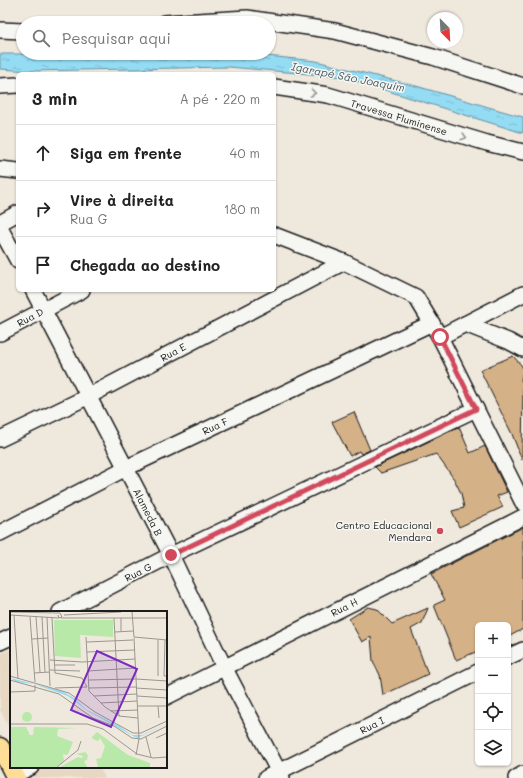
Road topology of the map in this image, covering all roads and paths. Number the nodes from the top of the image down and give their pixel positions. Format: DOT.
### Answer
graph roads {
  1 [pos="276,22"];
  2 [pos="0,30"];
  3 [pos="16,31"];
  4 [pos="16,85"];
  5 [pos="0,86"];
  6 [pos="523,86"];
  7 [pos="276,87"];
  8 [pos="523,152"];
  9 [pos="0,169"];
  10 [pos="16,171"];
  11 [pos="16,214"];
  12 [pos="0,223"];
  13 [pos="0,228"];
  14 [pos="276,236"];
  15 [pos="16,257"];
  16 [pos="344,262"];
  17 [pos="34,292"];
  18 [pos="78,292"];
  19 [pos="523,294"];
  20 [pos="492,299"];
  21 [pos="44,310"];
  22 [pos="432,323"];
  23 [pos="465,324"];
  24 [pos="0,333"];
  25 [pos="440,337"];
  26 [pos="523,349"];
  27 [pos="87,397"];
  28 [pos="476,409"];
  29 [pos="0,439"];
  30 [pos="126,468"];
  31 [pos="523,503"];
  32 [pos="523,517"];
  33 [pos="0,533"];
  34 [pos="171,555"];
  35 [pos="62,611"];
  36 [pos="10,637"];
  37 [pos="0,642"];
  38 [pos="523,650"];
  39 [pos="511,656"];
  40 [pos="224,667"];
  41 [pos="475,674"];
  42 [pos="167,696"];
  43 [pos="0,747"];
  44 [pos="10,767"];
  45 [pos="10,768"];
  46 [pos="29,768"];
  47 [pos="523,774"];
  48 [pos="275,776"];
  49 [pos="15,777"];
  50 [pos="516,778"];
  1 -- 6 [label="street"];
  2 -- 3 [label="street"];
  4 -- 5 [label="street"];
  7 -- 8 [label="street, Travessa Fluminense, one-way"];
  9 -- 10 [label="street"];
  11 -- 12 [label="street"];
  13 -- 15 [label="street"];
  14 -- 16 [label="street"];
  16 -- 22 [label="street"];
  16 -- 27 [label="street, Rua E"];
  17 -- 21 [label="street, Alameda B"];
  18 -- 21 [label="street, Rua D"];
  19 -- 23 [label="street"];
  20 -- 25 [label="street"];
  21 -- 24 [label="street, Rua D"];
  21 -- 27 [label="street, Alameda B"];
  22 -- 25 [label="street"];
  22 -- 30 [label="street, Rua F"];
  23 -- 25 [label="street"];
  23 -- 26 [label="street"];
  25 -- 28 [label="street"];
  27 -- 29 [label="street, Rua E"];
  27 -- 30 [label="street, Alameda B"];
  28 -- 31 [label="street"];
  28 -- 34 [label="street, Rua G"];
  30 -- 33 [label="street, Rua F"];
  30 -- 34 [label="street, Alameda B"];
  32 -- 40 [label="street, Rua H"];
  34 -- 35 [label="street, Rua G"];
  34 -- 40 [label="street, Alameda B"];
  36 -- 37 [label="street"];
  38 -- 39 [label="street"];
  40 -- 42 [label="street, Rua H"];
  40 -- 48 [label="street, Alameda B"];
  41 -- 48 [label="street, Rua I"];
  43 -- 44 [label="main road"];
  45 -- 49 [label="main road"];
  46 -- 49 [label="street"];
  47 -- 50 [label="street"];
}
